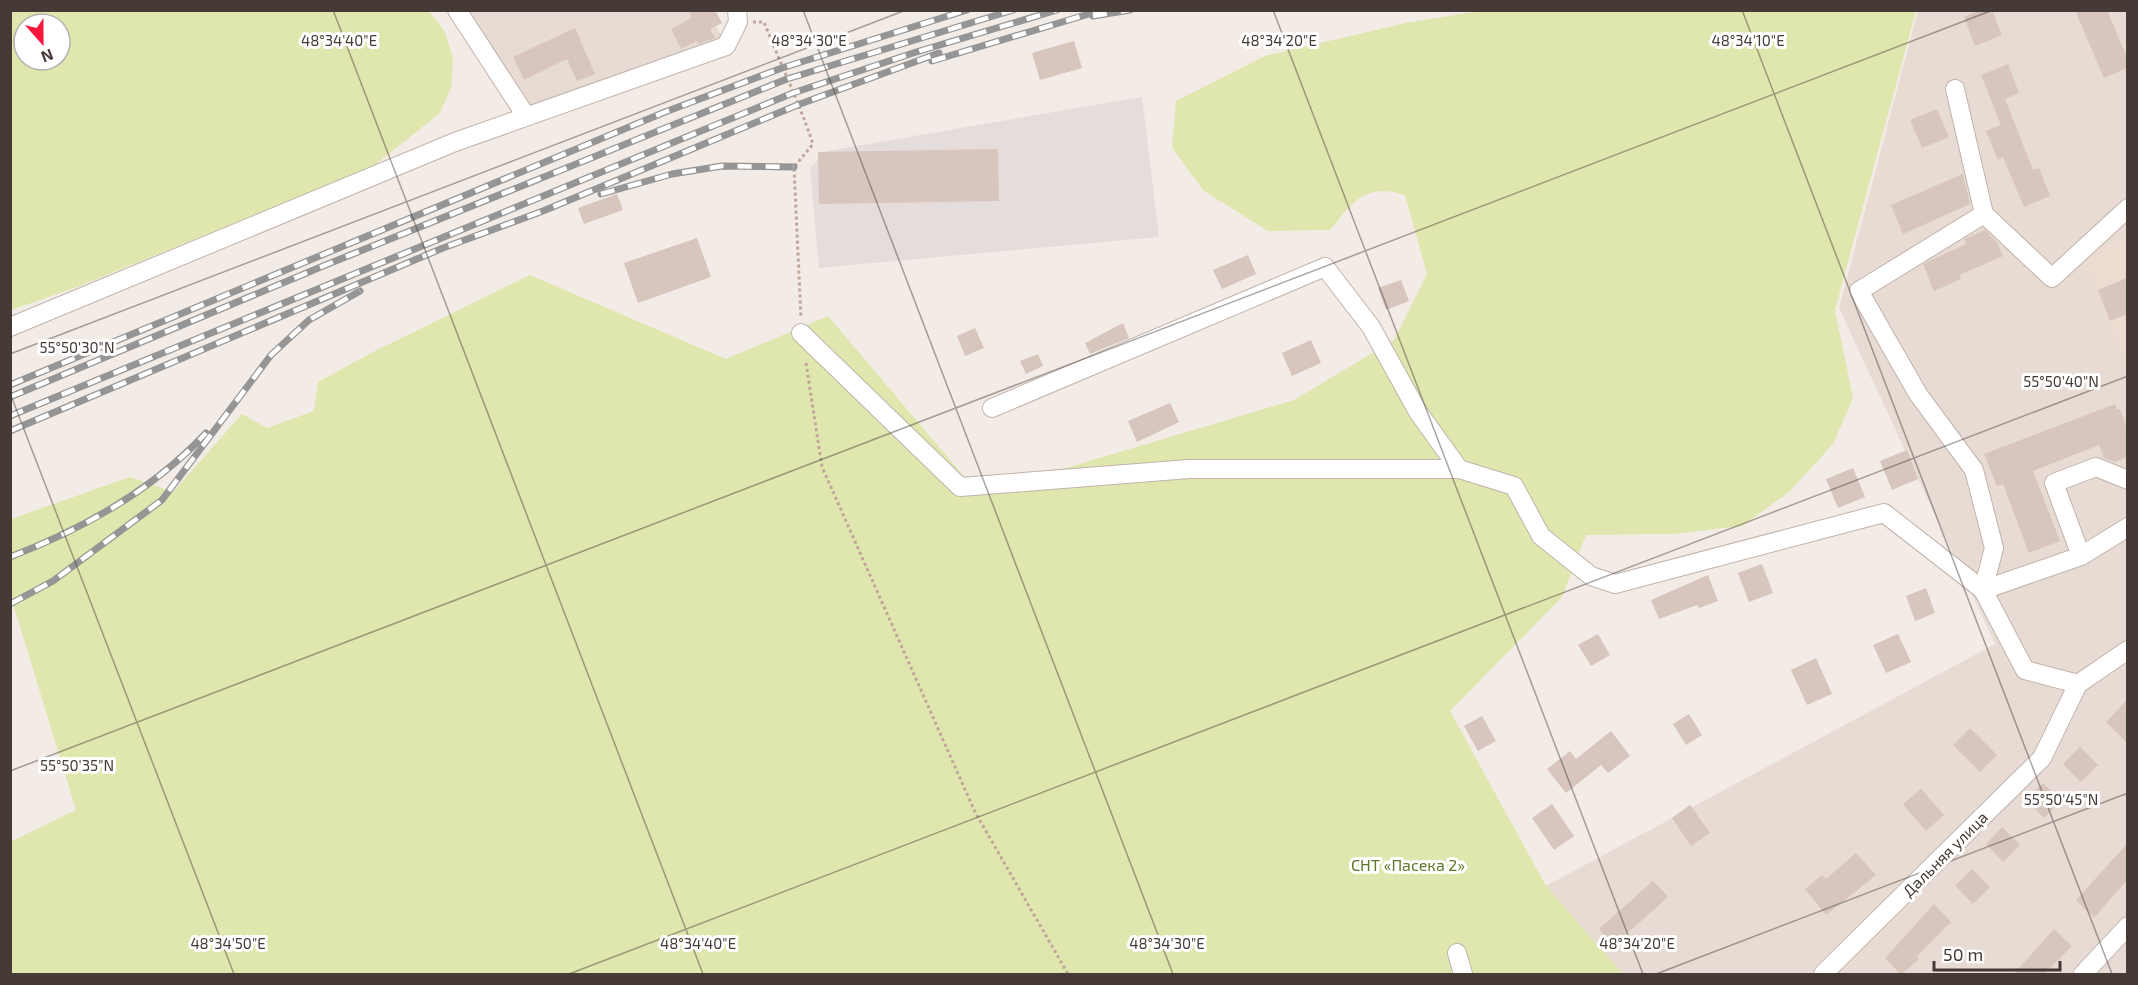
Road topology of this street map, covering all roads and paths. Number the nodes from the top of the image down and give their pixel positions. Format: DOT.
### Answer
graph roads {
  1 [pos="457,10"];
  2 [pos="737,16"];
  3 [pos="1955,89"];
  4 [pos="526,116"];
  5 [pos="2127,208"];
  6 [pos="1984,214"];
  7 [pos="10,327"];
  8 [pos="801,333"];
  9 [pos="992,408"];
  10 [pos="1459,469"];
  11 [pos="2127,480"];
  12 [pos="2127,527"];
  13 [pos="2080,556"];
  14 [pos="1983,590"];
  15 [pos="2127,650"];
  16 [pos="2078,684"];
  17 [pos="2127,926"];
  18 [pos="1457,952"];
  19 [pos="1068,975"];
  20 [pos="1463,975"];
  21 [pos="1823,975"];
  22 [pos="2083,975"];
  1 -- 4 [label="street"];
  2 -- 4 [label="street"];
  2 -- 8 [label="path"];
  3 -- 6 [label="street"];
  4 -- 7 [label="street"];
  5 -- 6 [label="street"];
  6 -- 14 [label="street"];
  8 -- 10 [label="street"];
  8 -- 19 [label="path"];
  9 -- 10 [label="street"];
  10 -- 14 [label="street"];
  11 -- 13 [label="street"];
  12 -- 13 [label="street"];
  13 -- 14 [label="street"];
  14 -- 16 [label="street"];
  15 -- 16 [label="street, Дальняя улица"];
  16 -- 21 [label="street, Дальняя улица"];
  17 -- 22 [label="street"];
  18 -- 20 [label="street"];
}
